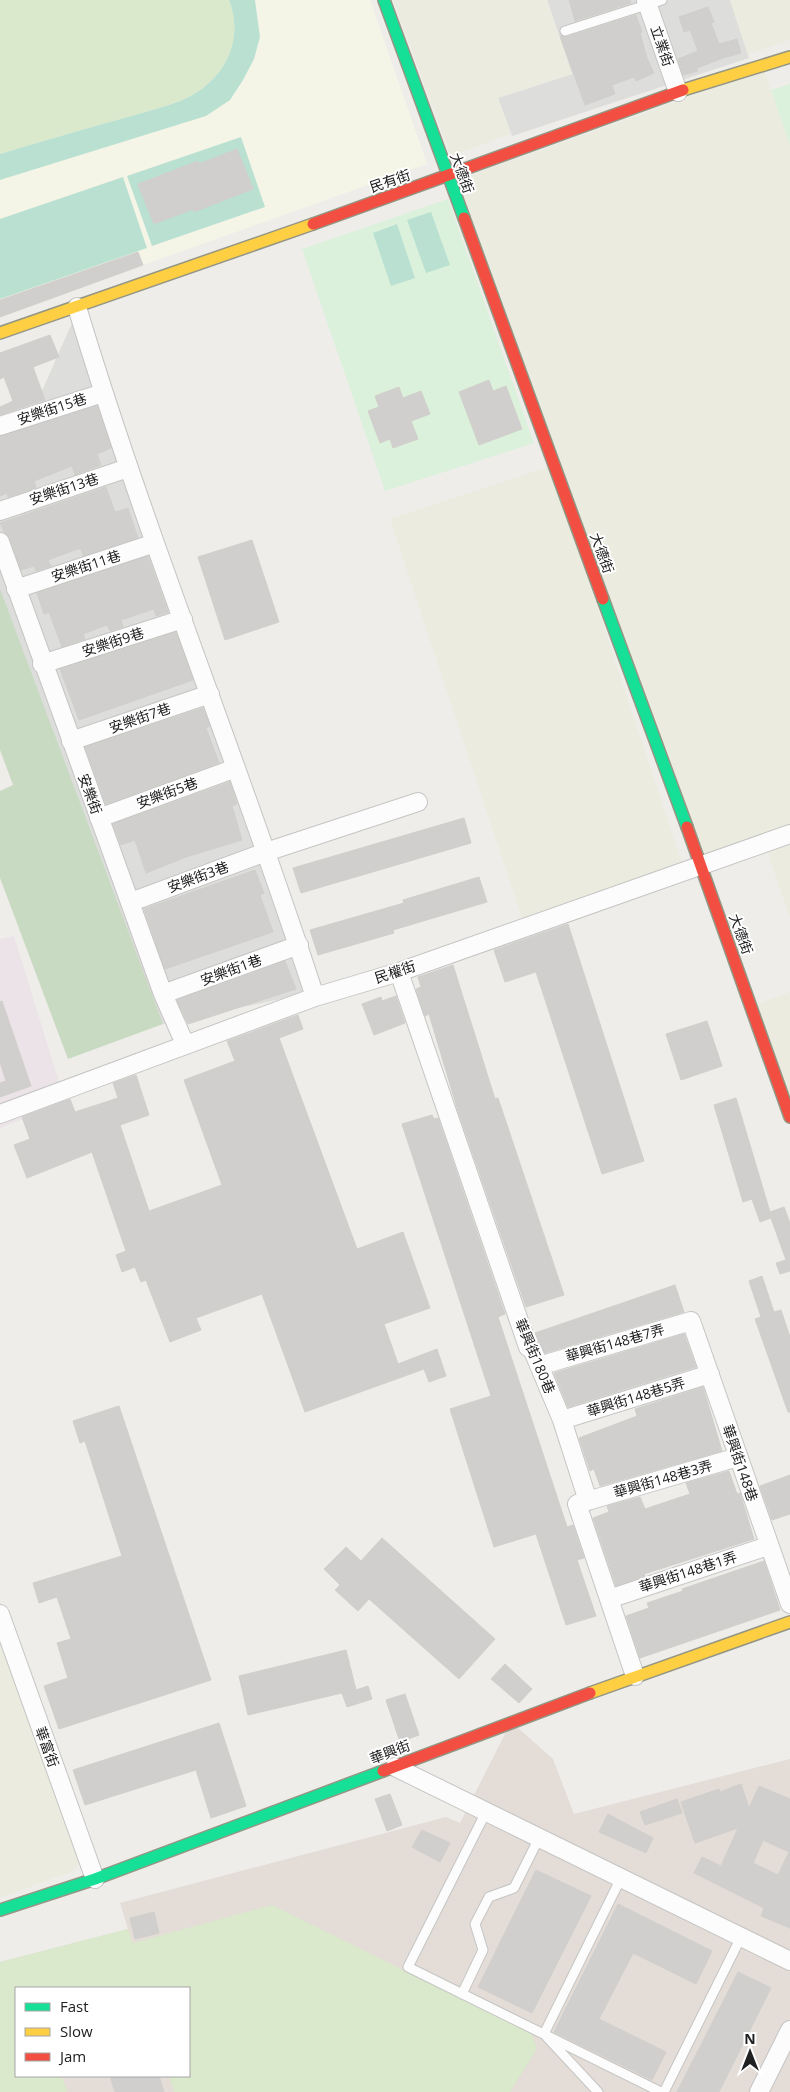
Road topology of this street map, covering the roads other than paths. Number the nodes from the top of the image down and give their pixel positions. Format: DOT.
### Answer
graph roads {
  1 [pos="384,0"];
  2 [pos="652,1"];
  3 [pos="565,31"];
  4 [pos="790,57"];
  5 [pos="678,92"];
  6 [pos="448,177"];
  7 [pos="77,307"];
  8 [pos="0,333"];
  9 [pos="103,393"];
  10 [pos="0,426"];
  11 [pos="128,468"];
  12 [pos="0,510"];
  13 [pos="0,542"];
  14 [pos="155,543"];
  15 [pos="16,589"];
  16 [pos="183,619"];
  17 [pos="42,664"];
  18 [pos="210,694"];
  19 [pos="71,741"];
  20 [pos="236,768"];
  21 [pos="418,802"];
  22 [pos="98,818"];
  23 [pos="790,834"];
  24 [pos="266,852"];
  25 [pos="701,866"];
  26 [pos="131,902"];
  27 [pos="298,945"];
  28 [pos="399,972"];
  29 [pos="163,994"];
  30 [pos="315,997"];
  31 [pos="185,1044"];
  32 [pos="0,1114"];
  33 [pos="790,1117"];
  34 [pos="691,1321"];
  35 [pos="540,1366"];
  36 [pos="710,1374"];
  37 [pos="562,1420"];
  38 [pos="738,1457"];
  39 [pos="588,1501"];
  40 [pos="768,1546"];
  41 [pos="609,1599"];
  42 [pos="790,1604"];
  43 [pos="0,1614"];
  44 [pos="790,1622"];
  45 [pos="635,1676"];
  46 [pos="395,1766"];
  47 [pos="486,1812"];
  48 [pos="540,1838"];
  49 [pos="621,1878"];
  50 [pos="95,1879"];
  51 [pos="0,1910"];
  52 [pos="741,1937"];
  53 [pos="790,1961"];
  54 [pos="462,1994"];
  55 [pos="790,2030"];
  56 [pos="544,2034"];
  57 [pos="598,2092"];
  58 [pos="663,2092"];
  59 [pos="759,2092"];
  1 -- 6 [label="street, 大德街"];
  2 -- 3 [label="lane"];
  2 -- 5 [label="street, 立業街"];
  4 -- 5 [label="street, 民有街"];
  5 -- 6 [label="street, 民有街"];
  6 -- 7 [label="street, 民有街"];
  6 -- 25 [label="street, 大德街"];
  7 -- 8 [label="street, 民有街"];
  7 -- 9 [label="street"];
  9 -- 10 [label="street, 安樂街15巷"];
  9 -- 11 [label="street"];
  11 -- 12 [label="street, 安樂街13巷"];
  11 -- 14 [label="street"];
  13 -- 15 [label="street, 安樂街"];
  14 -- 15 [label="street, 安樂街11巷"];
  14 -- 16 [label="street"];
  15 -- 17 [label="street, 安樂街"];
  16 -- 17 [label="street, 安樂街9巷"];
  16 -- 18 [label="street"];
  17 -- 19 [label="street, 安樂街"];
  18 -- 19 [label="street, 安樂街7巷"];
  18 -- 20 [label="street"];
  19 -- 22 [label="street, 安樂街"];
  20 -- 22 [label="street, 安樂街5巷"];
  20 -- 24 [label="street"];
  21 -- 24 [label="street, 安樂街3巷"];
  22 -- 26 [label="street, 安樂街"];
  23 -- 25 [label="street, 民權街"];
  24 -- 26 [label="street, 安樂街3巷"];
  24 -- 27 [label="street"];
  25 -- 28 [label="street, 民權街"];
  25 -- 33 [label="street, 大德街"];
  26 -- 29 [label="street, 安樂街"];
  27 -- 29 [label="street, 安樂街1巷"];
  27 -- 30 [label="street"];
  28 -- 30 [label="street, 民權街"];
  28 -- 35 [label="street, 華興街180巷"];
  29 -- 31 [label="street, 安樂街"];
  30 -- 31 [label="street, 民權街"];
  31 -- 32 [label="street, 民權街"];
  34 -- 35 [label="street, 華興街148巷7弄"];
  34 -- 36 [label="street, 華興街148巷"];
  35 -- 37 [label="street, 華興街180巷"];
  36 -- 37 [label="street, 華興街148巷5弄"];
  36 -- 38 [label="street, 華興街148巷"];
  37 -- 39 [label="street, 華興街180巷"];
  38 -- 39 [label="street, 華興街148巷3弄"];
  38 -- 40 [label="street, 華興街148巷"];
  39 -- 41 [label="street"];
  40 -- 41 [label="street, 華興街148巷1弄"];
  40 -- 42 [label="street, 華興街148巷"];
  41 -- 45 [label="street"];
  43 -- 50 [label="street, 華富街"];
  44 -- 45 [label="street, 華興街"];
  45 -- 46 [label="street, 華興街"];
  46 -- 47 [label="street"];
  46 -- 50 [label="street, 華興街"];
  47 -- 48 [label="street"];
  47 -- 54 [label="lane"];
  48 -- 49 [label="street"];
  48 -- 54 [label="lane"];
  49 -- 52 [label="street"];
  49 -- 56 [label="lane"];
  50 -- 51 [label="street, 華興街"];
  52 -- 53 [label="street"];
  52 -- 58 [label="lane"];
  54 -- 56 [label="lane"];
  55 -- 59 [label="street"];
  56 -- 57 [label="lane"];
  56 -- 58 [label="lane"];
}
